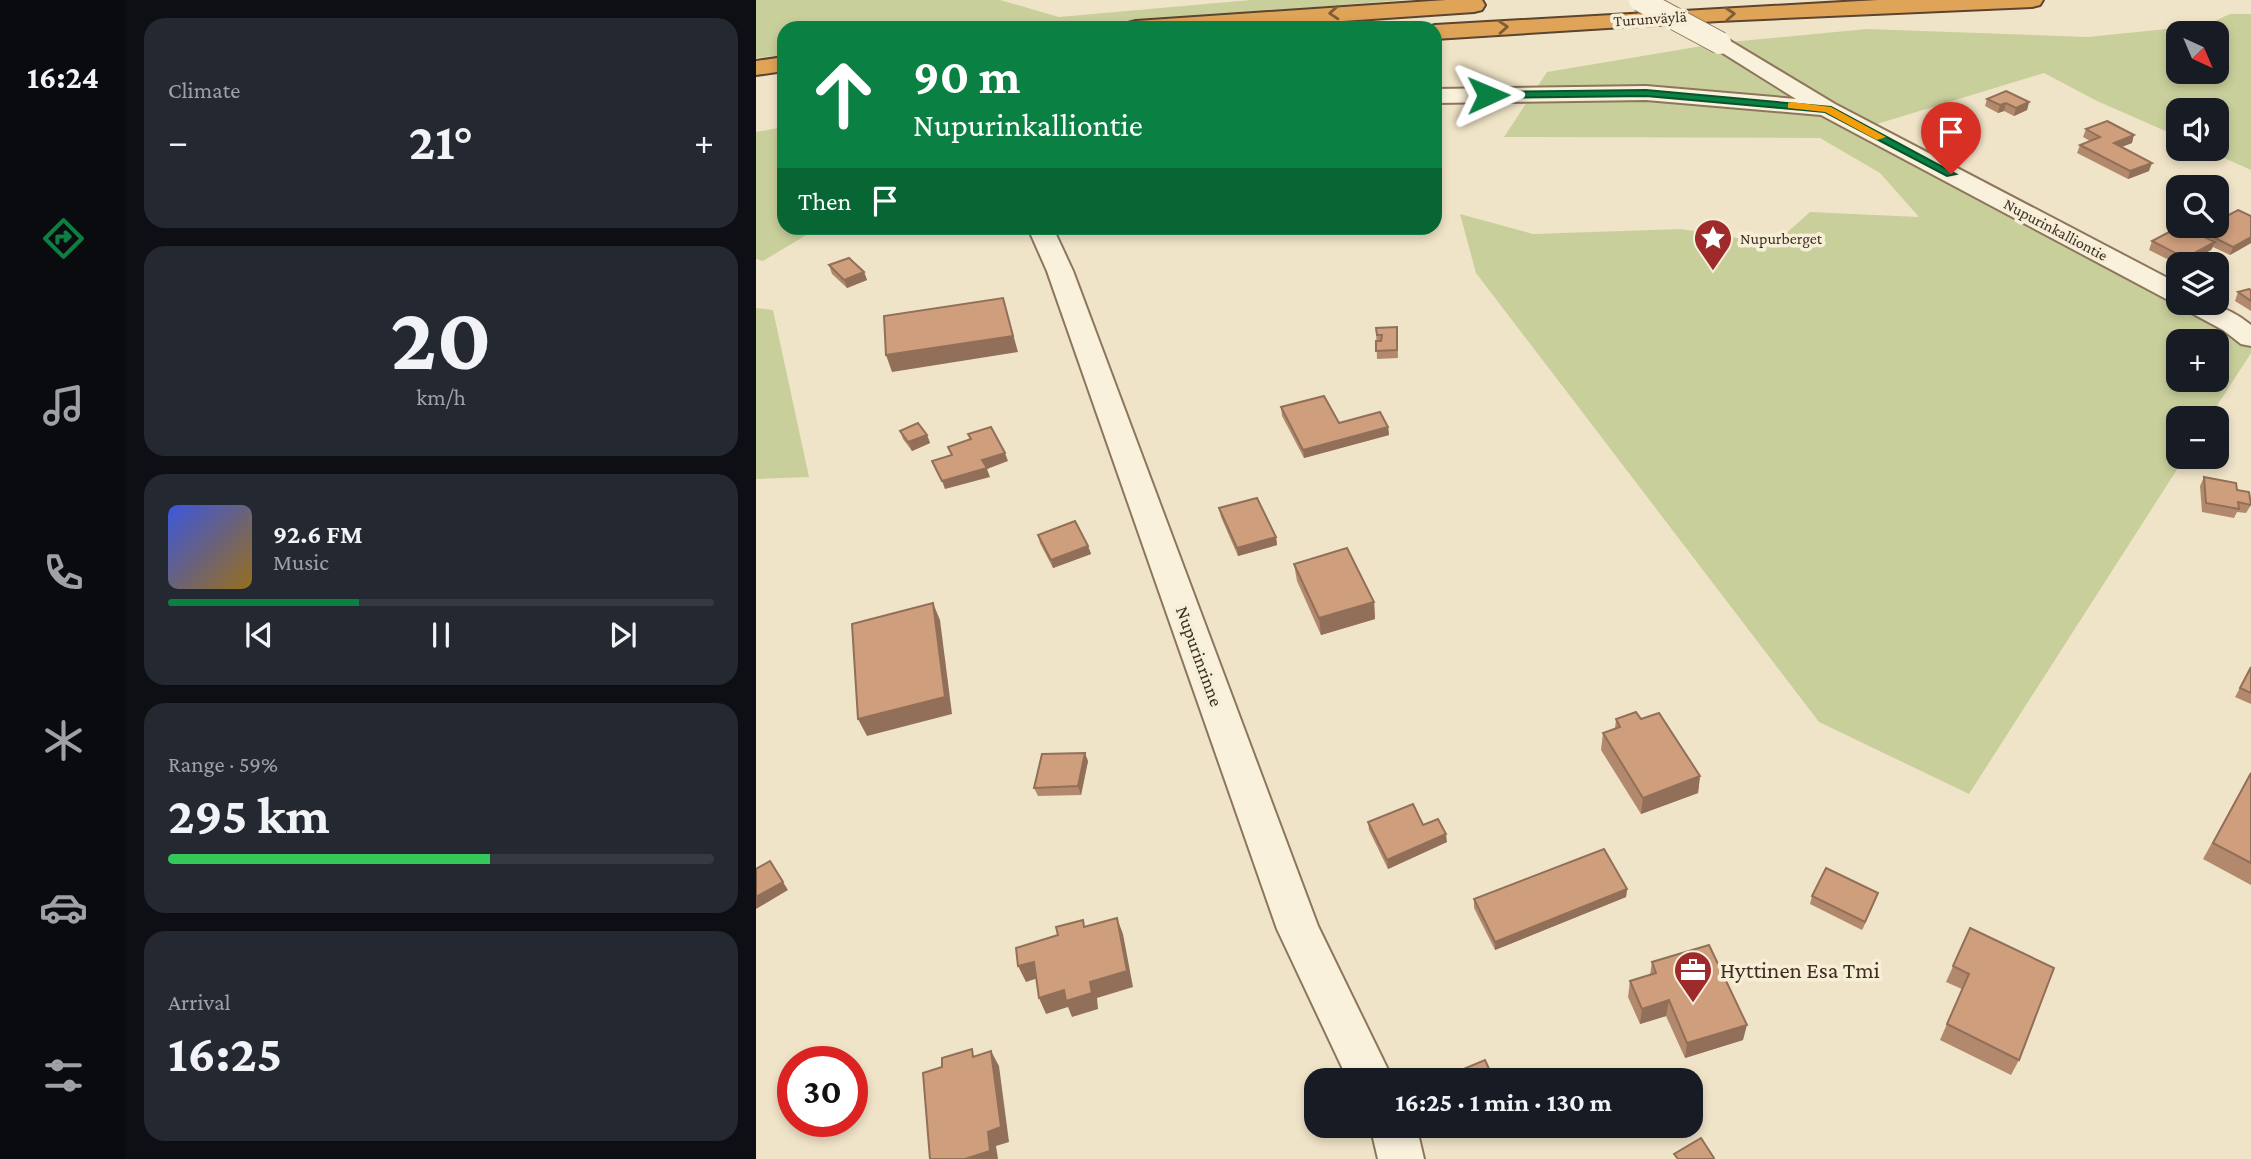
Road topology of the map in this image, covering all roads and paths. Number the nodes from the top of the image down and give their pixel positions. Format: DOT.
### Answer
graph roads {
  1 [pos="1640,0"];
  2 [pos="2032,0"];
  3 [pos="1494,3"];
  4 [pos="1236,21"];
  5 [pos="1442,32"];
  6 [pos="777,65"];
  7 [pos="756,68"];
  8 [pos="1442,96"];
  9 [pos="1827,109"];
  10 [pos="1044,235"];
  11 [pos="2166,288"];
  12 [pos="2216,315"];
  13 [pos="2251,338"];
  14 [pos="1365,1068"];
  15 [pos="1396,1138"];
  16 [pos="1401,1159"];
  1 -- 9 [label="street, Nupurinkalliontie, bridge"];
  5 -- 2 [label="highway, Turunväylä, one-way"];
  3 -- 4 [label="highway, one-way"];
  6 -- 7 [label="highway"];
  8 -- 9 [label="street"];
  9 -- 11 [label="street, Nupurinkalliontie"];
  10 -- 14 [label="street, Nupurinrinne"];
  12 -- 13 [label="street"];
  15 -- 16 [label="street"];
}
